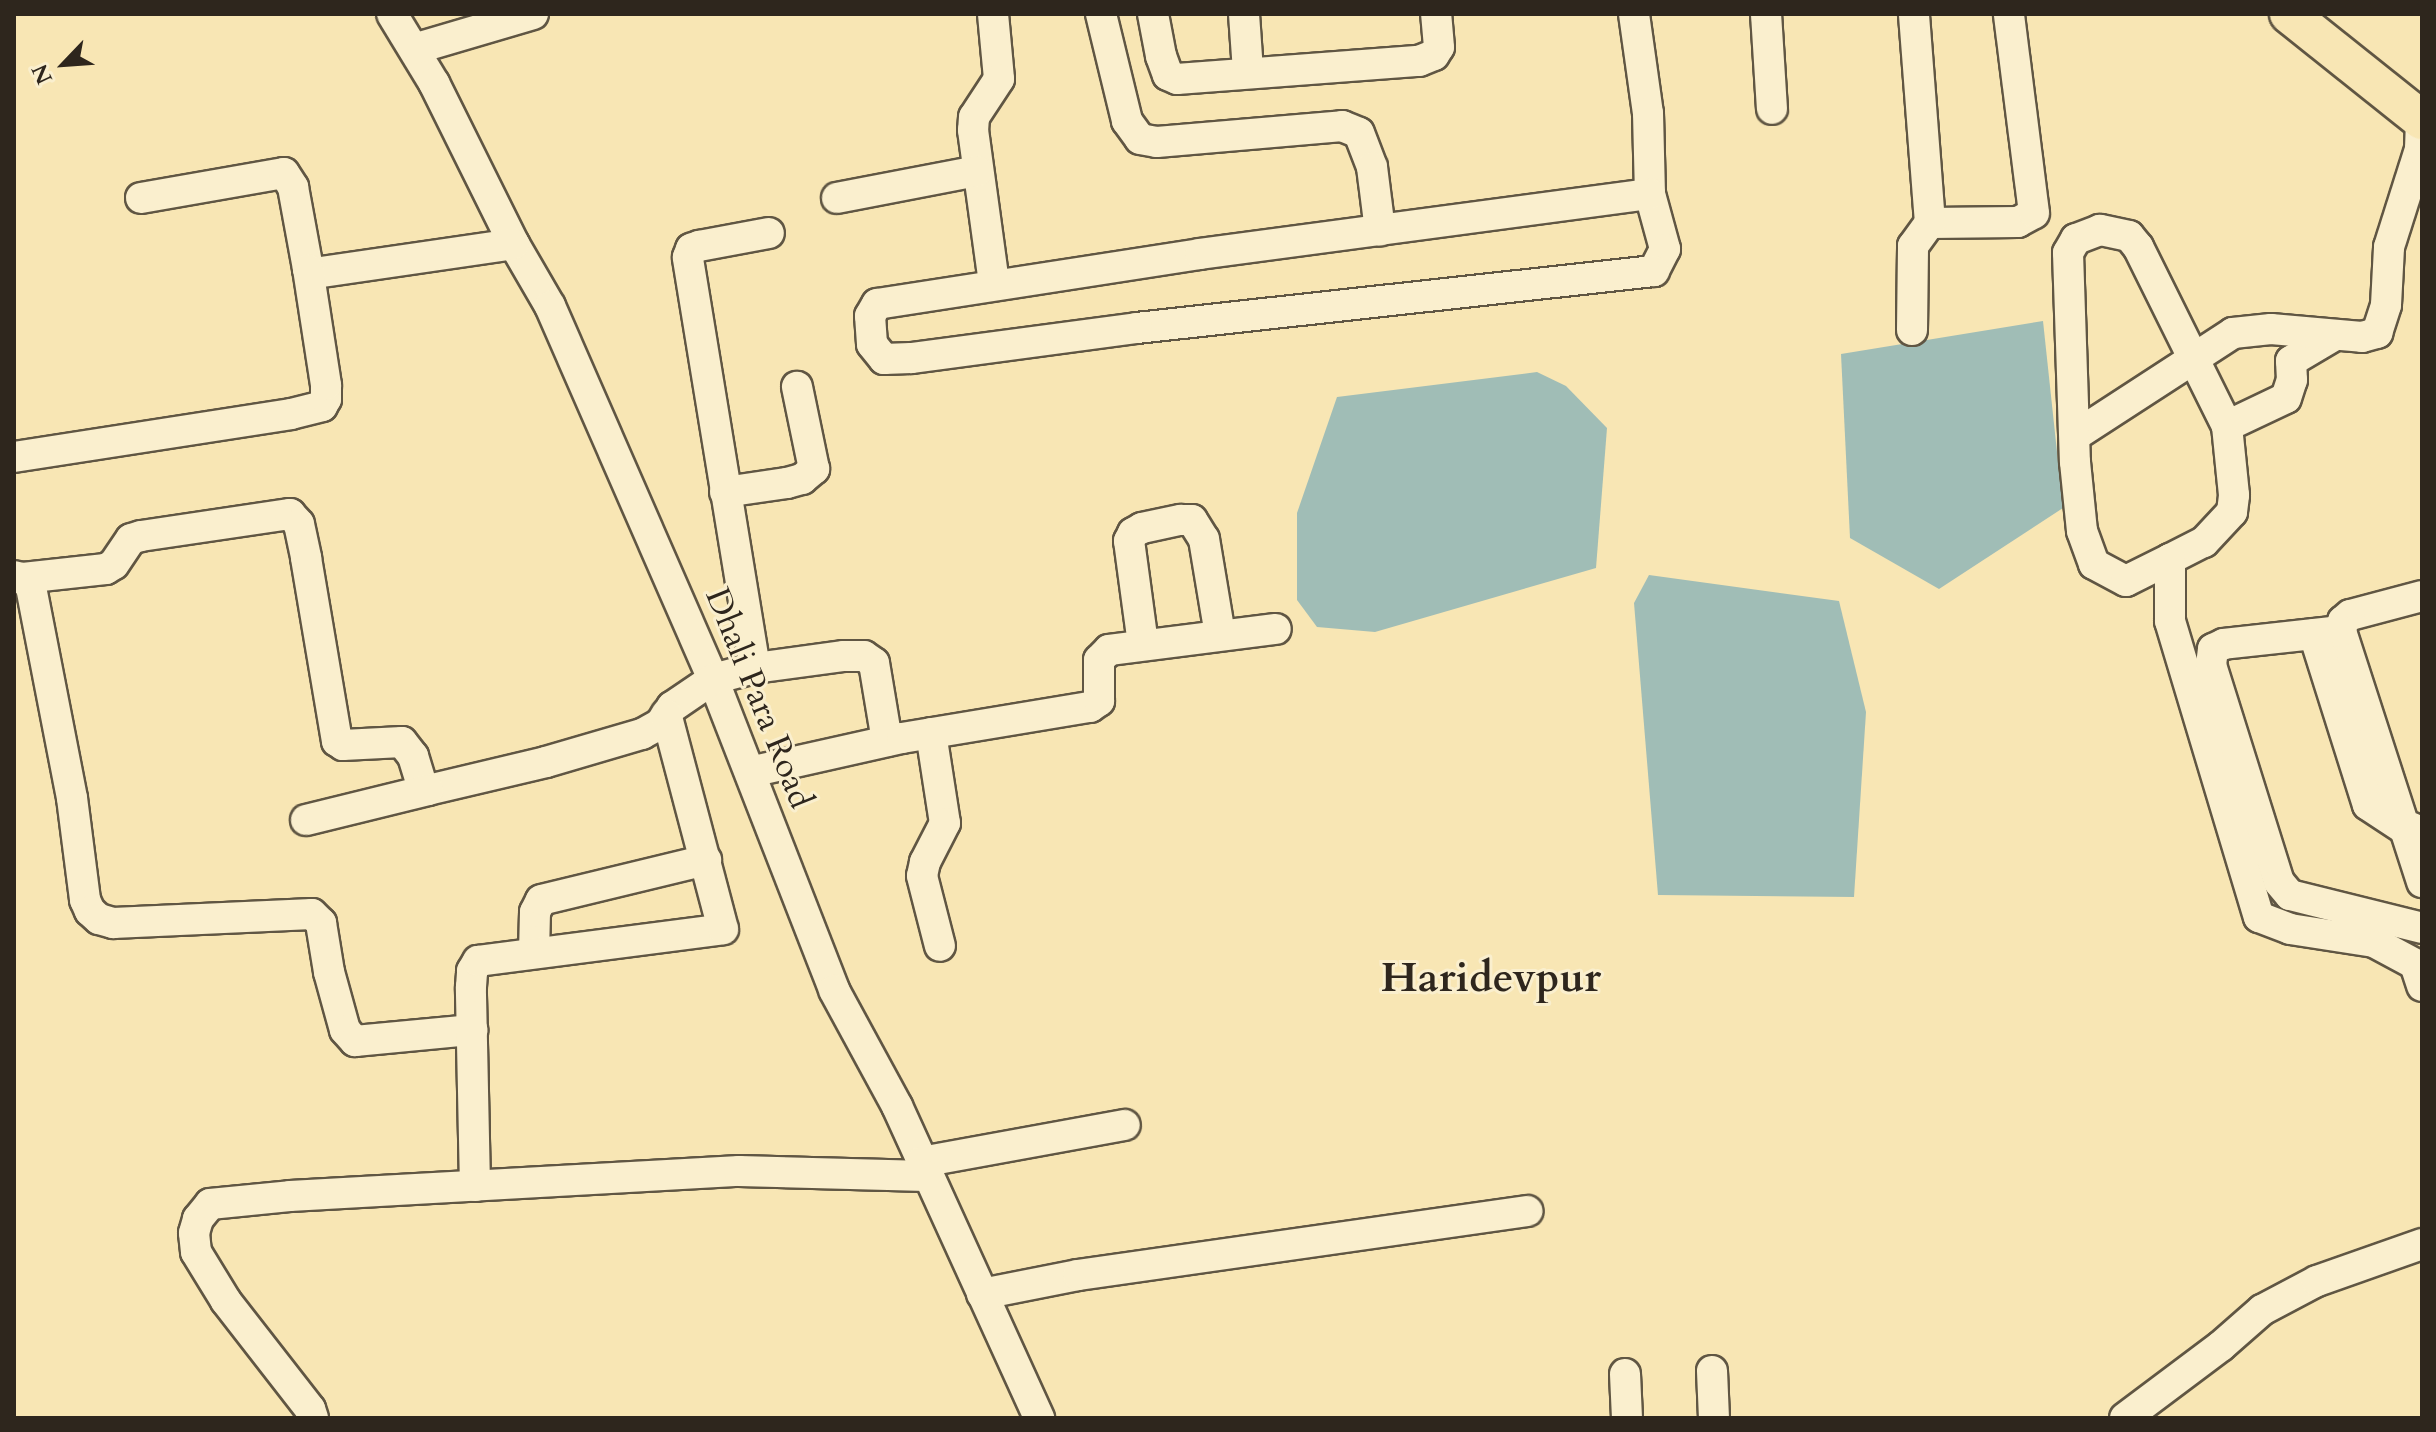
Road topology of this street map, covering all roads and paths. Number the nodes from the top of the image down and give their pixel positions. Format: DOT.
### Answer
graph roads {
  1 [pos="392,14"];
  2 [pos="533,14"];
  3 [pos="993,14"];
  4 [pos="1101,14"];
  5 [pos="1153,14"];
  6 [pos="1244,14"];
  7 [pos="1436,14"];
  8 [pos="1634,14"];
  9 [pos="1766,14"];
  10 [pos="1914,14"];
  11 [pos="2009,14"];
  12 [pos="2289,14"];
  13 [pos="475,21"];
  14 [pos="414,49"];
  15 [pos="1248,71"];
  16 [pos="1772,109"];
  17 [pos="2422,120"];
  18 [pos="977,171"];
  19 [pos="1650,194"];
  20 [pos="141,198"];
  21 [pos="837,198"];
  22 [pos="1930,223"];
  23 [pos="1380,230"];
  24 [pos="769,233"];
  25 [pos="514,244"];
  26 [pos="308,269"];
  27 [pos="994,284"];
  28 [pos="1912,330"];
  29 [pos="2335,335"];
  30 [pos="2190,358"];
  31 [pos="797,387"];
  32 [pos="2227,426"];
  33 [pos="2076,435"];
  34 [pos="14,457"];
  35 [pos="725,492"];
  36 [pos="2170,559"];
  37 [pos="18,577"];
  38 [pos="2422,596"];
  39 [pos="1276,629"];
  40 [pos="2327,633"];
  41 [pos="1220,635"];
  42 [pos="1143,644"];
  43 [pos="755,668"];
  44 [pos="713,679"];
  45 [pos="666,714"];
  46 [pos="931,733"];
  47 [pos="887,741"];
  48 [pos="750,772"];
  49 [pos="428,790"];
  50 [pos="306,820"];
  51 [pos="2414,827"];
  52 [pos="706,860"];
  53 [pos="2422,882"];
  54 [pos="2422,928"];
  55 [pos="940,946"];
  56 [pos="534,953"];
  57 [pos="2422,986"];
  58 [pos="472,1030"];
  59 [pos="1125,1125"];
  60 [pos="924,1169"];
  61 [pos="475,1186"];
  62 [pos="1527,1211"];
  63 [pos="2422,1244"];
  64 [pos="982,1294"];
  65 [pos="1712,1371"];
  66 [pos="1625,1374"];
  67 [pos="313,1418"];
  68 [pos="1039,1418"];
  69 [pos="1627,1418"];
  70 [pos="1714,1418"];
  71 [pos="2125,1418"];
  1 -- 14 [label="street, Dhali Para Road"];
  2 -- 13 [label="street"];
  3 -- 18 [label="street"];
  4 -- 23 [label="street"];
  5 -- 15 [label="street"];
  6 -- 15 [label="street"];
  7 -- 15 [label="street"];
  8 -- 19 [label="street"];
  9 -- 16 [label="street"];
  10 -- 22 [label="street"];
  11 -- 22 [label="street"];
  12 -- 17 [label="main road"];
  13 -- 14 [label="street"];
  14 -- 25 [label="street, Dhali Para Road"];
  17 -- 29 [label="street"];
  18 -- 21 [label="street"];
  18 -- 27 [label="street"];
  19 -- 23 [label="street"];
  19 -- 27 [label="street"];
  20 -- 26 [label="street"];
  22 -- 28 [label="street"];
  23 -- 27 [label="street"];
  24 -- 35 [label="street"];
  25 -- 26 [label="street"];
  25 -- 44 [label="street, Dhali Para Road"];
  26 -- 34 [label="street"];
  29 -- 30 [label="street"];
  29 -- 32 [label="street"];
  30 -- 32 [label="street"];
  30 -- 33 [label="street"];
  30 -- 33 [label="street"];
  31 -- 35 [label="street"];
  32 -- 36 [label="street"];
  33 -- 36 [label="street"];
  35 -- 43 [label="street"];
  36 -- 57 [label="street"];
  37 -- 49 [label="street"];
  37 -- 58 [label="street"];
  38 -- 40 [label="street"];
  39 -- 41 [label="street"];
  40 -- 51 [label="street"];
  40 -- 54 [label="street"];
  41 -- 42 [label="street"];
  41 -- 42 [label="street"];
  42 -- 46 [label="street"];
  43 -- 44 [label="street"];
  43 -- 47 [label="street"];
  44 -- 45 [label="street"];
  44 -- 48 [label="street, Dhali Para Road"];
  45 -- 49 [label="street"];
  45 -- 52 [label="street"];
  46 -- 47 [label="street"];
  46 -- 55 [label="street"];
  47 -- 48 [label="street"];
  48 -- 60 [label="street, Dhali Para Road"];
  49 -- 50 [label="street"];
  51 -- 53 [label="street"];
  52 -- 56 [label="street"];
  52 -- 56 [label="street"];
  56 -- 58 [label="street"];
  58 -- 61 [label="street"];
  59 -- 60 [label="street"];
  60 -- 61 [label="street"];
  60 -- 64 [label="street, Dhali Para Road"];
  61 -- 67 [label="street"];
  62 -- 64 [label="street"];
  63 -- 71 [label="street"];
  64 -- 68 [label="street, Dhali Para Road"];
  65 -- 70 [label="street"];
  66 -- 69 [label="street"];
}
